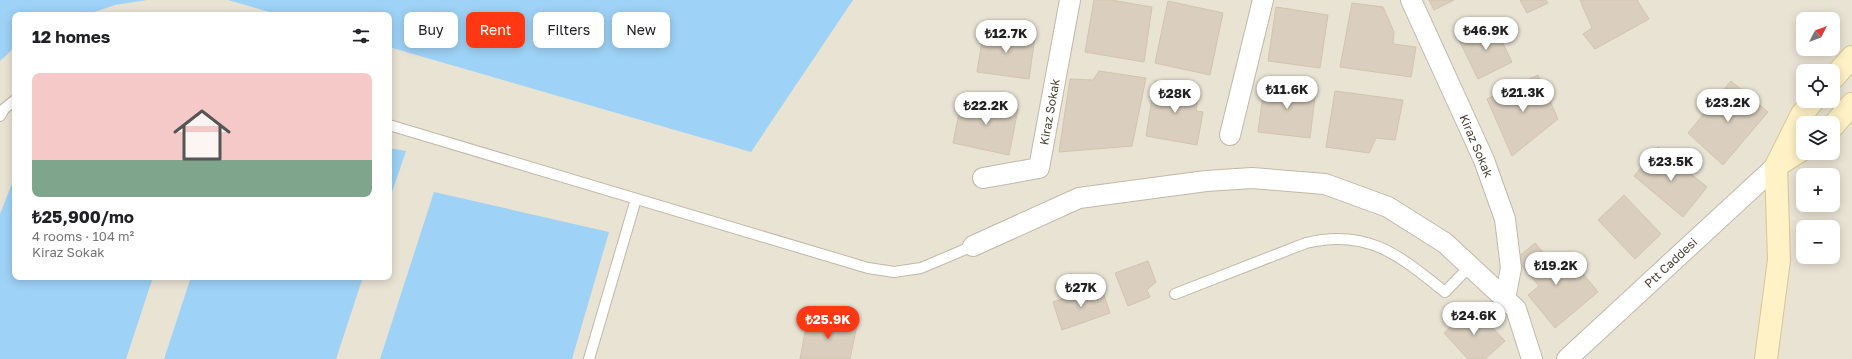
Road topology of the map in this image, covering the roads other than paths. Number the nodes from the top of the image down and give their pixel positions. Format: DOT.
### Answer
graph roads {
  1 [pos="1070,0"];
  2 [pos="1263,0"];
  3 [pos="1411,0"];
  4 [pos="1852,57"];
  5 [pos="1840,70"];
  6 [pos="12,102"];
  7 [pos="1852,104"];
  8 [pos="1807,108"];
  9 [pos="0,116"];
  10 [pos="1840,118"];
  11 [pos="392,126"];
  12 [pos="1230,135"];
  13 [pos="1796,153"];
  14 [pos="1776,166"];
  15 [pos="983,178"];
  16 [pos="636,199"];
  17 [pos="973,246"];
  18 [pos="1470,266"];
  19 [pos="1175,294"];
  20 [pos="1505,299"];
  21 [pos="589,359"];
  22 [pos="1532,359"];
  23 [pos="1567,359"];
  24 [pos="1766,359"];
  1 -- 15 [label="street, Kiraz Sokak"];
  2 -- 12 [label="street"];
  3 -- 20 [label="street, Kiraz Sokak"];
  4 -- 5 [label="street"];
  6 -- 9 [label="lane"];
  7 -- 10 [label="street"];
  8 -- 14 [label="street, Ptt Caddesi"];
  11 -- 16 [label="lane"];
  13 -- 14 [label="street, Ptt Caddesi"];
  14 -- 23 [label="street, Ptt Caddesi"];
  14 -- 24 [label="street"];
  16 -- 17 [label="lane"];
  16 -- 21 [label="lane"];
  17 -- 18 [label="street"];
  18 -- 19 [label="lane"];
  18 -- 20 [label="street"];
  20 -- 22 [label="street"];
}
